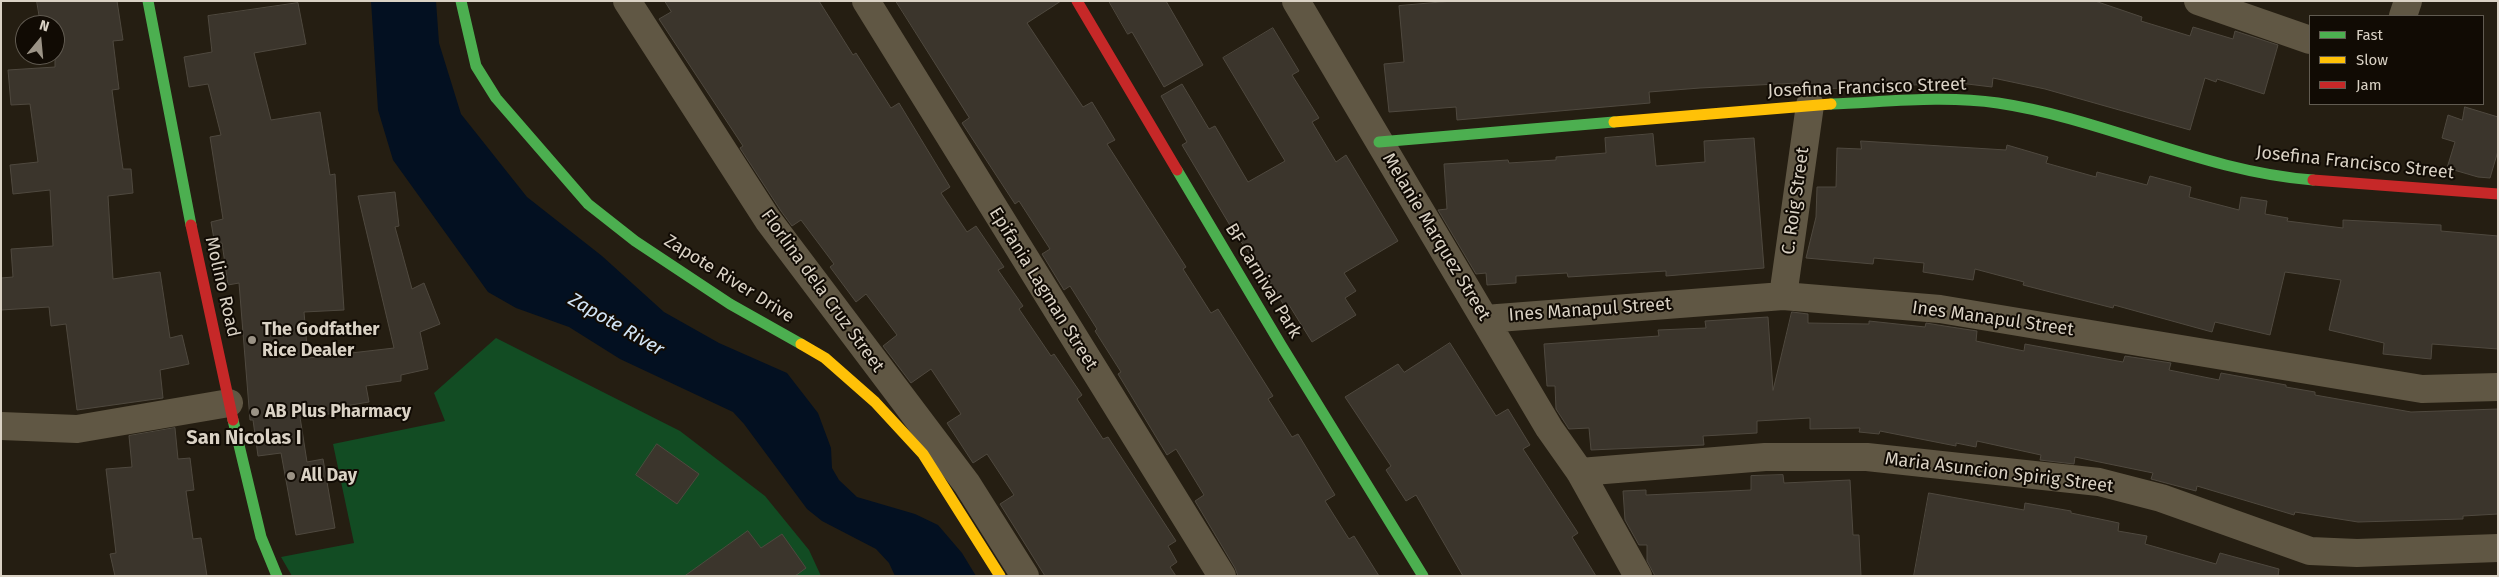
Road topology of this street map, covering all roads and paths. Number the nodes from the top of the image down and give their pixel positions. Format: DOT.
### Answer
graph roads {
  1 [pos="148,1"];
  2 [pos="461,1"];
  3 [pos="627,1"];
  4 [pos="866,1"];
  5 [pos="1077,1"];
  6 [pos="1296,1"];
  7 [pos="2198,1"];
  8 [pos="2408,1"];
  9 [pos="2403,15"];
  10 [pos="2309,40"];
  11 [pos="1810,106"];
  12 [pos="1379,142"];
  13 [pos="2498,194"];
  14 [pos="1783,296"];
  15 [pos="1485,319"];
  16 [pos="2498,387"];
  17 [pos="229,403"];
  18 [pos="1,426"];
  19 [pos="1580,472"];
  20 [pos="2498,548"];
  21 [pos="277,576"];
  22 [pos="1000,576"];
  23 [pos="1025,576"];
  24 [pos="1222,576"];
  25 [pos="1423,576"];
  26 [pos="1638,576"];
  1 -- 17 [label="street, Molino Road"];
  2 -- 22 [label="street, Zapote River Drive"];
  3 -- 23 [label="street, Florlina dela Cruz Street"];
  4 -- 24 [label="street, Epifania Lagman Street"];
  5 -- 25 [label="street, BF Carnival Park"];
  6 -- 12 [label="street, Melanie Marquez Street"];
  7 -- 10 [label="street"];
  8 -- 9 [label="street"];
  11 -- 12 [label="street, Josefina Francisco Street"];
  11 -- 13 [label="street, Josefina Francisco Street"];
  11 -- 14 [label="street, C. Roig Street"];
  12 -- 15 [label="street, Melanie Marquez Street"];
  14 -- 15 [label="street, Ines Manapul Street"];
  14 -- 16 [label="street, Ines Manapul Street"];
  15 -- 19 [label="street, Melanie Marquez Street"];
  17 -- 18 [label="street"];
  17 -- 21 [label="street, Molino Road"];
  19 -- 20 [label="street, Maria Asuncion Spirig Street"];
  19 -- 26 [label="street, Melanie Marquez Street"];
}
